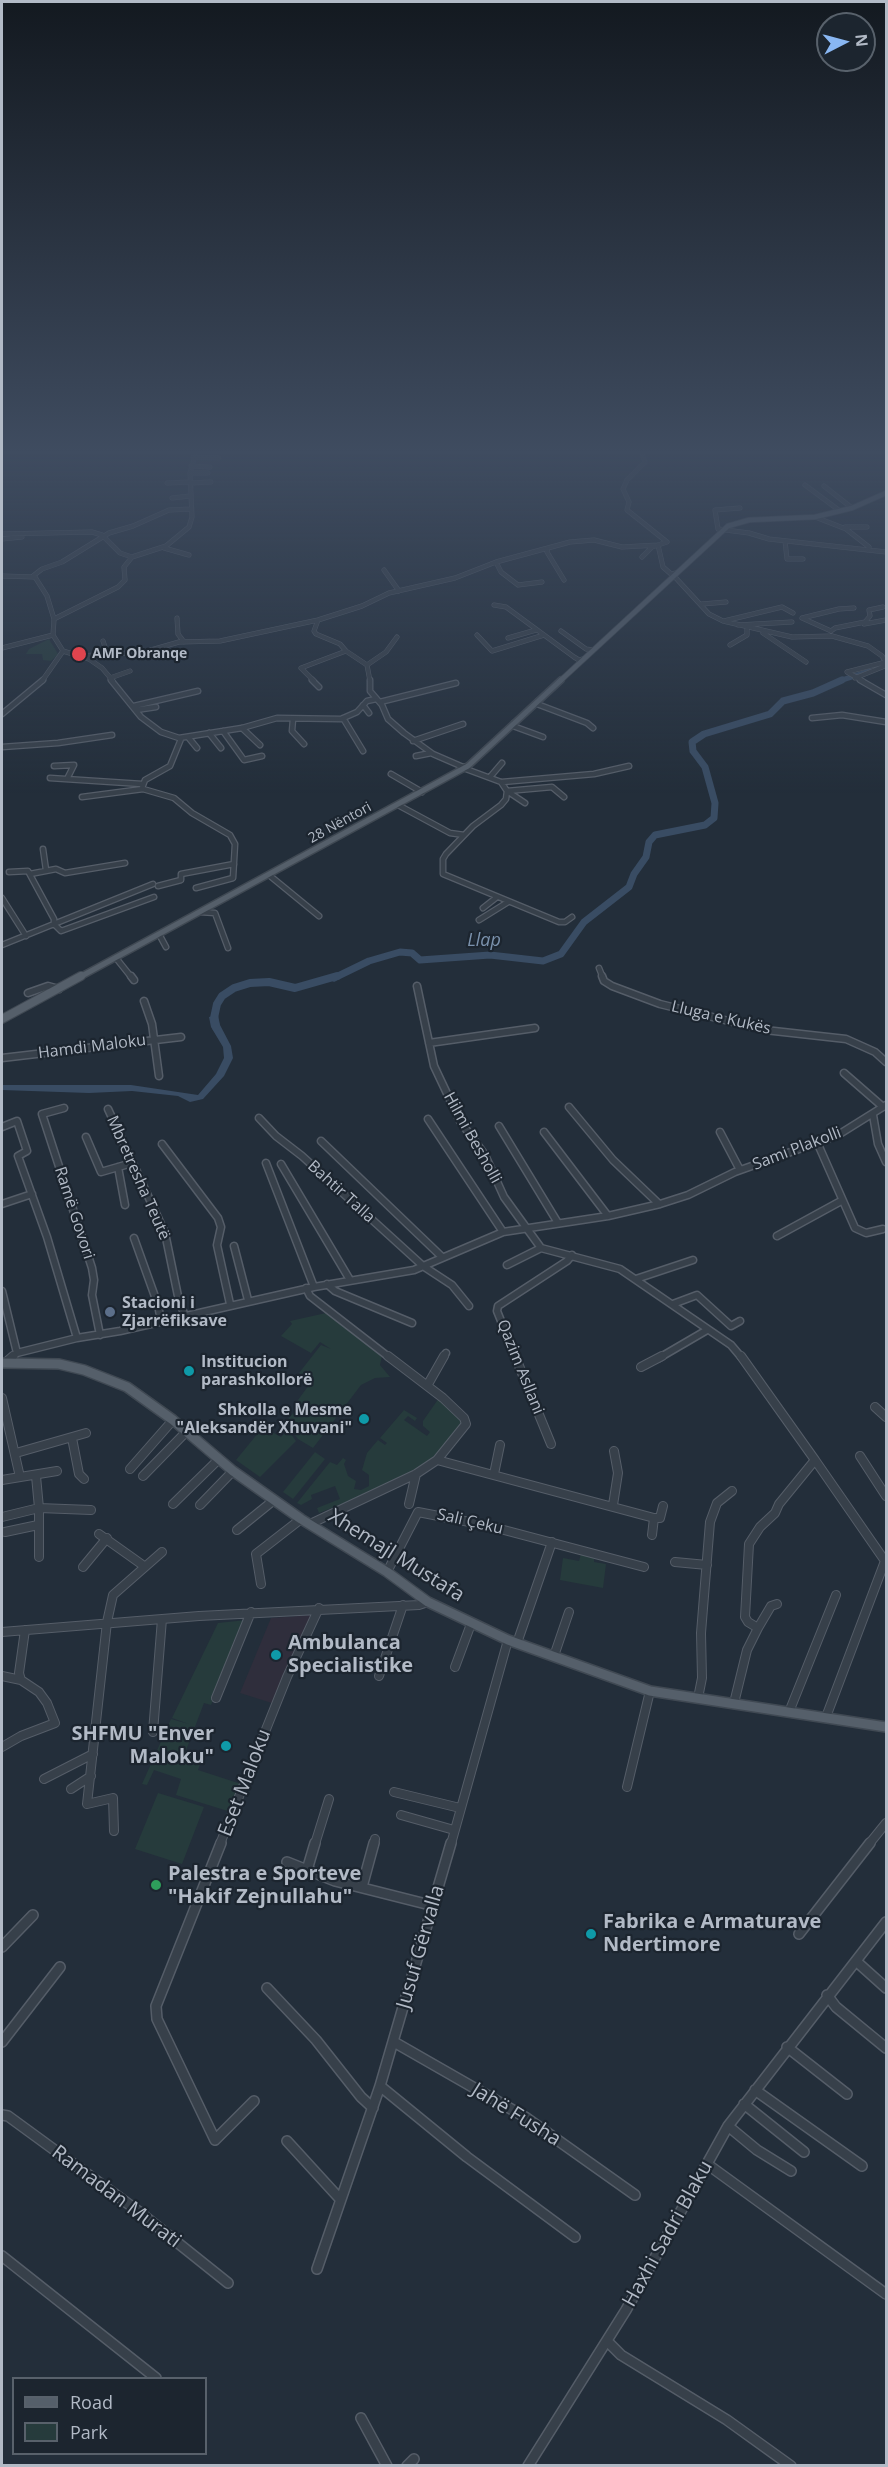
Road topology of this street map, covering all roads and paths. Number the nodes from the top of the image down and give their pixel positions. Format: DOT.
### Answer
graph roads {
  1 [pos="56,564"];
  2 [pos="126,564"];
  3 [pos="491,564"];
  4 [pos="497,564"];
  5 [pos="554,564"];
  6 [pos="662,564"];
  7 [pos="686,564"];
  8 [pos="384,570"];
  9 [pos="675,574"];
  10 [pos="2,576"];
  11 [pos="33,576"];
  12 [pos="564,580"];
  13 [pos="542,582"];
  14 [pos="401,590"];
  15 [pos="726,602"];
  16 [pos="702,604"];
  17 [pos="494,605"];
  18 [pos="883,607"];
  19 [pos="854,608"];
  20 [pos="793,613"];
  21 [pos="177,618"];
  22 [pos="54,619"];
  23 [pos="886,619"];
  24 [pos="318,620"];
  25 [pos="723,621"];
  26 [pos="854,621"];
  27 [pos="792,622"];
  28 [pos="865,622"];
  29 [pos="737,625"];
  30 [pos="747,629"];
  31 [pos="536,630"];
  32 [pos="561,631"];
  33 [pos="763,632"];
  34 [pos="831,633"];
  35 [pos="53,635"];
  36 [pos="477,635"];
  37 [pos="544,635"];
  38 [pos="397,637"];
  39 [pos="508,638"];
  40 [pos="104,641"];
  41 [pos="184,642"];
  42 [pos="730,645"];
  43 [pos="2,648"];
  44 [pos="593,650"];
  45 [pos="63,651"];
  46 [pos="346,651"];
  47 [pos="79,656"];
  48 [pos="102,656"];
  49 [pos="583,659"];
  50 [pos="806,662"];
  51 [pos="367,665"];
  52 [pos="886,666"];
  53 [pos="130,670"];
  54 [pos="851,676"];
  55 [pos="110,678"];
  56 [pos="456,683"];
  57 [pos="319,687"];
  58 [pos="198,691"];
  59 [pos="886,695"];
  60 [pos="378,701"];
  61 [pos="538,701"];
  62 [pos="363,705"];
  63 [pos="156,707"];
  64 [pos="135,708"];
  65 [pos="369,713"];
  66 [pos="2,714"];
  67 [pos="343,718"];
  68 [pos="812,718"];
  69 [pos="293,719"];
  70 [pos="886,722"];
  71 [pos="514,723"];
  72 [pos="463,724"];
  73 [pos="240,728"];
  74 [pos="593,728"];
  75 [pos="223,731"];
  76 [pos="209,733"];
  77 [pos="112,735"];
  78 [pos="188,737"];
  79 [pos="543,737"];
  80 [pos="181,739"];
  81 [pos="413,741"];
  82 [pos="304,744"];
  83 [pos="260,745"];
  84 [pos="2,747"];
  85 [pos="197,748"];
  86 [pos="221,748"];
  87 [pos="363,751"];
  88 [pos="431,753"];
  89 [pos="262,756"];
  90 [pos="416,756"];
  91 [pos="502,763"];
  92 [pos="54,766"];
  93 [pos="468,766"];
  94 [pos="629,766"];
  95 [pos="391,774"];
  96 [pos="68,777"];
  97 [pos="490,777"];
  98 [pos="50,778"];
  99 [pos="501,782"];
  100 [pos="142,786"];
  101 [pos="507,791"];
  102 [pos="422,792"];
  103 [pos="82,797"];
  104 [pos="564,797"];
  105 [pos="525,803"];
  106 [pos="398,805"];
  107 [pos="464,835"];
  108 [pos="42,849"];
  109 [pos="125,863"];
  110 [pos="234,864"];
  111 [pos="46,870"];
  112 [pos="9,872"];
  113 [pos="30,874"];
  114 [pos="269,875"];
  115 [pos="233,878"];
  116 [pos="195,888"];
  117 [pos="238,891"];
  118 [pos="154,897"];
  119 [pos="497,897"];
  120 [pos="2,898"];
  121 [pos="508,902"];
  122 [pos="483,908"];
  123 [pos="200,912"];
  124 [pos="319,916"];
  125 [pos="572,917"];
  126 [pos="479,920"];
  127 [pos="54,924"];
  128 [pos="159,934"];
  129 [pos="26,936"];
  130 [pos="2,945"];
  131 [pos="166,947"];
  132 [pos="228,948"];
  133 [pos="116,957"];
  134 [pos="599,968"];
  135 [pos="134,981"];
  136 [pos="417,986"];
  137 [pos="58,988"];
  138 [pos="28,993"];
  139 [pos="144,1001"];
  140 [pos="2,1018"];
  141 [pos="535,1028"];
  142 [pos="181,1036"];
  143 [pos="154,1039"];
  144 [pos="429,1043"];
  145 [pos="2,1057"];
  146 [pos="886,1062"];
  147 [pos="844,1072"];
  148 [pos="159,1076"];
  149 [pos="885,1106"];
  150 [pos="569,1107"];
  151 [pos="64,1108"];
  152 [pos="108,1109"];
  153 [pos="873,1115"];
  154 [pos="259,1118"];
  155 [pos="428,1119"];
  156 [pos="499,1126"];
  157 [pos="2,1127"];
  158 [pos="544,1132"];
  159 [pos="720,1132"];
  160 [pos="86,1137"];
  161 [pos="321,1142"];
  162 [pos="817,1142"];
  163 [pos="162,1144"];
  164 [pos="886,1162"];
  165 [pos="132,1163"];
  166 [pos="266,1163"];
  167 [pos="281,1164"];
  168 [pos="118,1167"];
  169 [pos="740,1170"];
  170 [pos="32,1194"];
  171 [pos="841,1201"];
  172 [pos="2,1204"];
  173 [pos="659,1204"];
  174 [pos="125,1205"];
  175 [pos="608,1216"];
  176 [pos="558,1223"];
  177 [pos="526,1227"];
  178 [pos="883,1229"];
  179 [pos="503,1232"];
  180 [pos="777,1236"];
  181 [pos="134,1238"];
  182 [pos="234,1246"];
  183 [pos="541,1248"];
  184 [pos="572,1255"];
  185 [pos="442,1257"];
  186 [pos="693,1260"];
  187 [pos="507,1265"];
  188 [pos="423,1266"];
  189 [pos="636,1279"];
  190 [pos="350,1280"];
  191 [pos="327,1284"];
  192 [pos="310,1287"];
  193 [pos="2,1291"];
  194 [pos="248,1300"];
  195 [pos="673,1304"];
  196 [pos="230,1305"];
  197 [pos="469,1306"];
  198 [pos="185,1316"];
  199 [pos="161,1321"];
  200 [pos="740,1321"];
  201 [pos="412,1323"];
  202 [pos="706,1330"];
  203 [pos="100,1335"];
  204 [pos="77,1338"];
  205 [pos="17,1353"];
  206 [pos="446,1353"];
  207 [pos="3,1363"];
  208 [pos="641,1367"];
  209 [pos="427,1386"];
  210 [pos="2,1403"];
  211 [pos="875,1407"];
  212 [pos="886,1417"];
  213 [pos="174,1420"];
  214 [pos="5,1431"];
  215 [pos="187,1431"];
  216 [pos="86,1434"];
  217 [pos="72,1438"];
  218 [pos="551,1444"];
  219 [pos="500,1445"];
  220 [pos="614,1451"];
  221 [pos="16,1454"];
  222 [pos="860,1456"];
  223 [pos="219,1459"];
  224 [pos="438,1460"];
  225 [pos="814,1460"];
  226 [pos="130,1469"];
  227 [pos="57,1471"];
  228 [pos="233,1471"];
  229 [pos="416,1474"];
  230 [pos="494,1474"];
  231 [pos="36,1476"];
  232 [pos="143,1476"];
  233 [pos="20,1477"];
  234 [pos="84,1479"];
  235 [pos="2,1480"];
  236 [pos="732,1491"];
  237 [pos="886,1496"];
  238 [pos="274,1500"];
  239 [pos="173,1503"];
  240 [pos="409,1504"];
  241 [pos="200,1505"];
  242 [pos="613,1505"];
  243 [pos="663,1506"];
  244 [pos="39,1508"];
  245 [pos="91,1510"];
  246 [pos="2,1517"];
  247 [pos="654,1518"];
  248 [pos="301,1519"];
  249 [pos="310,1524"];
  250 [pos="38,1525"];
  251 [pos="237,1530"];
  252 [pos="4,1532"];
  253 [pos="99,1533"];
  254 [pos="652,1535"];
  255 [pos="107,1538"];
  256 [pos="552,1542"];
  257 [pos="162,1552"];
  258 [pos="39,1557"];
  259 [pos="886,1561"];
  260 [pos="675,1562"];
  261 [pos="707,1564"];
  262 [pos="144,1566"];
  263 [pos="83,1567"];
  264 [pos="644,1567"];
  265 [pos="387,1572"];
  266 [pos="261,1584"];
  267 [pos="836,1595"];
  268 [pos="428,1602"];
  269 [pos="777,1604"];
  270 [pos="403,1605"];
  271 [pos="319,1608"];
  272 [pos="251,1612"];
  273 [pos="569,1612"];
  274 [pos="162,1618"];
  275 [pos="107,1622"];
  276 [pos="471,1624"];
  277 [pos="758,1628"];
  278 [pos="26,1630"];
  279 [pos="2,1632"];
  280 [pos="512,1641"];
  281 [pos="554,1656"];
  282 [pos="455,1667"];
  283 [pos="2,1676"];
  284 [pos="379,1676"];
  285 [pos="21,1680"];
  286 [pos="650,1691"];
  287 [pos="216,1698"];
  288 [pos="698,1698"];
  289 [pos="734,1703"];
  290 [pos="789,1712"];
  291 [pos="826,1718"];
  292 [pos="886,1727"];
  293 [pos="153,1732"];
  294 [pos="2,1748"];
  295 [pos="93,1754"];
  296 [pos="91,1776"];
  297 [pos="44,1779"];
  298 [pos="627,1787"];
  299 [pos="71,1789"];
  300 [pos="394,1792"];
  301 [pos="329,1799"];
  302 [pos="460,1808"];
  303 [pos="401,1815"];
  304 [pos="886,1823"];
  305 [pos="114,1830"];
  306 [pos="454,1830"];
  307 [pos="375,1839"];
  308 [pos="287,1863"];
  309 [pos="308,1870"];
  310 [pos="362,1887"];
  311 [pos="434,1906"];
  312 [pos="33,1915"];
  313 [pos="886,1922"];
  314 [pos="799,1934"];
  315 [pos="2,1947"];
  316 [pos="857,1962"];
  317 [pos="60,1967"];
  318 [pos="267,1988"];
  319 [pos="886,1988"];
  320 [pos="827,1995"];
  321 [pos="2,2042"];
  322 [pos="394,2042"];
  323 [pos="787,2047"];
  324 [pos="886,2048"];
  325 [pos="380,2086"];
  326 [pos="755,2090"];
  327 [pos="847,2094"];
  328 [pos="254,2101"];
  329 [pos="744,2104"];
  330 [pos="373,2108"];
  331 [pos="2,2115"];
  332 [pos="728,2126"];
  333 [pos="287,2141"];
  334 [pos="804,2152"];
  335 [pos="707,2164"];
  336 [pos="862,2166"];
  337 [pos="791,2171"];
  338 [pos="635,2195"];
  339 [pos="340,2199"];
  340 [pos="575,2237"];
  341 [pos="2,2256"];
  342 [pos="317,2269"];
  343 [pos="228,2283"];
  344 [pos="886,2294"];
  345 [pos="607,2341"];
  346 [pos="153,2377"];
  347 [pos="362,2418"];
  348 [pos="387,2466"];
  349 [pos="528,2466"];
  350 [pos="791,2466"];
  1 -- 11 [label="street"];
  2 -- 22 [label="street"];
  3 -- 14 [label="street"];
  4 -- 13 [label="street"];
  5 -- 12 [label="street"];
  6 -- 9 [label="street"];
  7 -- 9 [label="main road, 28 Nëntori"];
  8 -- 14 [label="street"];
  9 -- 16 [label="street"];
  9 -- 44 [label="main road, 28 Nëntori"];
  10 -- 11 [label="street"];
  11 -- 22 [label="street"];
  14 -- 24 [label="street"];
  15 -- 16 [label="street"];
  16 -- 25 [label="street"];
  17 -- 31 [label="street"];
  18 -- 28 [label="street"];
  19 -- 34 [label="street"];
  20 -- 25 [label="street"];
  21 -- 41 [label="street"];
  22 -- 35 [label="street"];
  23 -- 28 [label="street"];
  23 -- 34 [label="street"];
  24 -- 41 [label="street"];
  24 -- 46 [label="street"];
  25 -- 29 [label="street"];
  26 -- 34 [label="street"];
  27 -- 29 [label="street"];
  28 -- 34 [label="street"];
  29 -- 30 [label="street"];
  30 -- 33 [label="street"];
  30 -- 42 [label="street"];
  31 -- 37 [label="street"];
  31 -- 39 [label="street"];
  32 -- 44 [label="street"];
  33 -- 34 [label="street"];
  33 -- 50 [label="street"];
  34 -- 54 [label="street"];
  35 -- 43 [label="street"];
  35 -- 45 [label="street"];
  36 -- 37 [label="street"];
  37 -- 49 [label="street"];
  38 -- 51 [label="street"];
  40 -- 48 [label="street"];
  41 -- 48 [label="street"];
  44 -- 49 [label="main road, 28 Nëntori"];
  45 -- 47 [label="street"];
  45 -- 66 [label="street"];
  46 -- 51 [label="street"];
  46 -- 57 [label="street"];
  47 -- 48 [label="street"];
  47 -- 55 [label="street"];
  49 -- 61 [label="main road, 28 Nëntori"];
  51 -- 60 [label="street"];
  52 -- 54 [label="street"];
  53 -- 55 [label="street"];
  54 -- 59 [label="street"];
  55 -- 64 [label="street"];
  56 -- 60 [label="street"];
  58 -- 64 [label="street"];
  60 -- 62 [label="street"];
  60 -- 81 [label="street"];
  61 -- 71 [label="main road, 28 Nëntori"];
  61 -- 74 [label="street"];
  62 -- 65 [label="street"];
  62 -- 67 [label="street"];
  63 -- 64 [label="street"];
  64 -- 80 [label="street"];
  67 -- 69 [label="street"];
  67 -- 87 [label="street"];
  68 -- 70 [label="street"];
  69 -- 73 [label="street"];
  69 -- 82 [label="street"];
  71 -- 79 [label="street"];
  71 -- 93 [label="main road, 28 Nëntori"];
  72 -- 81 [label="street"];
  73 -- 75 [label="street"];
  73 -- 83 [label="street"];
  75 -- 76 [label="street"];
  75 -- 89 [label="street"];
  76 -- 78 [label="street"];
  76 -- 86 [label="street"];
  77 -- 84 [label="street"];
  78 -- 80 [label="street"];
  78 -- 85 [label="street"];
  80 -- 100 [label="street"];
  81 -- 88 [label="street"];
  88 -- 90 [label="street"];
  88 -- 93 [label="street"];
  91 -- 97 [label="street"];
  92 -- 96 [label="street"];
  93 -- 97 [label="street"];
  93 -- 102 [label="main road, 28 Nëntori"];
  94 -- 99 [label="street"];
  95 -- 102 [label="street"];
  96 -- 98 [label="street"];
  96 -- 100 [label="street"];
  97 -- 99 [label="street"];
  99 -- 101 [label="street"];
  100 -- 103 [label="street"];
  100 -- 110 [label="street"];
  101 -- 104 [label="street"];
  101 -- 105 [label="street"];
  101 -- 107 [label="street"];
  102 -- 106 [label="main road, 28 Nëntori"];
  106 -- 107 [label="street"];
  106 -- 114 [label="main road, 28 Nëntori"];
  107 -- 119 [label="street"];
  108 -- 111 [label="street"];
  109 -- 111 [label="street"];
  110 -- 115 [label="street"];
  110 -- 127 [label="street"];
  111 -- 113 [label="street"];
  112 -- 113 [label="street"];
  113 -- 127 [label="street"];
  114 -- 117 [label="main road, 28 Nëntori"];
  114 -- 124 [label="street"];
  115 -- 116 [label="street"];
  115 -- 117 [label="street"];
  117 -- 123 [label="main road, 28 Nëntori"];
  118 -- 127 [label="street"];
  119 -- 121 [label="street"];
  119 -- 122 [label="street"];
  120 -- 129 [label="street"];
  121 -- 125 [label="street"];
  121 -- 126 [label="street"];
  123 -- 128 [label="main road, 28 Nëntori"];
  123 -- 132 [label="street"];
  127 -- 129 [label="street"];
  128 -- 131 [label="street"];
  128 -- 133 [label="main road, 28 Nëntori"];
  129 -- 130 [label="street"];
  133 -- 135 [label="street"];
  133 -- 137 [label="main road, 28 Nëntori"];
  134 -- 146 [label="street, Lluga e Kukës"];
  136 -- 144 [label="street, Hilmi Besholli"];
  137 -- 138 [label="street, 28 Nëntori"];
  137 -- 140 [label="main road, 28 Nëntori"];
  139 -- 143 [label="street"];
  141 -- 144 [label="street"];
  142 -- 143 [label="street, Hamdi Maloku"];
  143 -- 145 [label="street, Hamdi Maloku"];
  143 -- 148 [label="street"];
  144 -- 177 [label="street, Hilmi Besholli"];
  147 -- 149 [label="street, Sami Plakolli"];
  149 -- 153 [label="street, Sami Plakolli"];
  150 -- 173 [label="street"];
  151 -- 203 [label="street, Ramë Govori"];
  152 -- 165 [label="street, Mbretresha Teutë"];
  153 -- 162 [label="street, Sami Plakolli"];
  153 -- 164 [label="street"];
  154 -- 188 [label="street, Bahtir Talla"];
  155 -- 179 [label="street"];
  156 -- 176 [label="street"];
  157 -- 170 [label="street"];
  158 -- 175 [label="street"];
  159 -- 169 [label="street, Sami Plakolli"];
  160 -- 168 [label="street"];
  161 -- 185 [label="street"];
  162 -- 169 [label="street, Sami Plakolli"];
  162 -- 171 [label="street"];
  163 -- 196 [label="street"];
  165 -- 168 [label="street"];
  165 -- 198 [label="street, Mbretresha Teutë"];
  166 -- 192 [label="street"];
  167 -- 190 [label="street"];
  168 -- 174 [label="street"];
  169 -- 173 [label="street, Sami Plakolli"];
  170 -- 172 [label="street"];
  170 -- 204 [label="street"];
  171 -- 178 [label="street"];
  171 -- 180 [label="street"];
  173 -- 175 [label="street, Sami Plakolli"];
  175 -- 176 [label="street, Sami Plakolli"];
  176 -- 177 [label="street, Sami Plakolli"];
  177 -- 179 [label="street, Sami Plakolli"];
  177 -- 183 [label="street, Hilmi Besholli"];
  179 -- 185 [label="street, Sami Plakolli"];
  181 -- 199 [label="street"];
  182 -- 194 [label="street"];
  183 -- 184 [label="street"];
  183 -- 187 [label="street"];
  184 -- 189 [label="street"];
  184 -- 218 [label="street, Qazim Asllani"];
  185 -- 188 [label="street, Sami Plakolli"];
  186 -- 189 [label="street"];
  188 -- 190 [label="street, Sami Plakolli"];
  188 -- 197 [label="street, Bahtir Talla"];
  189 -- 195 [label="street"];
  190 -- 191 [label="street, Sami Plakolli"];
  191 -- 192 [label="street, Sami Plakolli"];
  191 -- 201 [label="street"];
  192 -- 194 [label="street, Sami Plakolli"];
  192 -- 209 [label="street"];
  193 -- 205 [label="street"];
  194 -- 196 [label="street, Sami Plakolli"];
  195 -- 200 [label="street"];
  195 -- 202 [label="street"];
  196 -- 198 [label="street, Sami Plakolli"];
  198 -- 199 [label="street, Sami Plakolli"];
  199 -- 203 [label="street, Sami Plakolli"];
  202 -- 208 [label="street"];
  202 -- 225 [label="street"];
  203 -- 204 [label="street, Sami Plakolli"];
  204 -- 205 [label="street, Sami Plakolli"];
  205 -- 207 [label="street"];
  206 -- 209 [label="street"];
  207 -- 213 [label="main road, Xhemajl Mustafa"];
  209 -- 224 [label="street"];
  210 -- 214 [label="street"];
  211 -- 212 [label="street"];
  213 -- 215 [label="main road, Xhemajl Mustafa"];
  213 -- 226 [label="street"];
  214 -- 221 [label="street"];
  215 -- 223 [label="main road, Xhemajl Mustafa"];
  215 -- 232 [label="street"];
  216 -- 217 [label="street"];
  217 -- 221 [label="street"];
  217 -- 234 [label="street"];
  219 -- 230 [label="street"];
  220 -- 242 [label="street"];
  221 -- 233 [label="street"];
  222 -- 237 [label="street"];
  223 -- 228 [label="main road, Xhemajl Mustafa"];
  223 -- 239 [label="street"];
  224 -- 229 [label="street"];
  224 -- 230 [label="street"];
  225 -- 259 [label="street"];
  225 -- 277 [label="street"];
  227 -- 231 [label="street"];
  228 -- 238 [label="main road, Xhemajl Mustafa"];
  228 -- 241 [label="street"];
  229 -- 240 [label="street"];
  229 -- 249 [label="street"];
  230 -- 242 [label="street"];
  231 -- 233 [label="street"];
  231 -- 244 [label="street"];
  233 -- 235 [label="street"];
  236 -- 261 [label="street"];
  238 -- 248 [label="main road, Xhemajl Mustafa"];
  238 -- 251 [label="street"];
  242 -- 247 [label="street"];
  243 -- 247 [label="street"];
  244 -- 245 [label="street"];
  244 -- 246 [label="street"];
  244 -- 250 [label="street"];
  247 -- 254 [label="street"];
  248 -- 249 [label="main road, Xhemajl Mustafa"];
  248 -- 266 [label="street, Xhemajl Mustafa"];
  249 -- 265 [label="main road, Xhemajl Mustafa"];
  250 -- 252 [label="street"];
  250 -- 258 [label="street"];
  253 -- 255 [label="street"];
  255 -- 262 [label="street"];
  255 -- 263 [label="street"];
  256 -- 264 [label="street, Sali Çeku"];
  256 -- 265 [label="street, Sali Çeku"];
  256 -- 280 [label="street"];
  257 -- 262 [label="street"];
  259 -- 291 [label="street"];
  260 -- 261 [label="street"];
  261 -- 288 [label="street"];
  262 -- 275 [label="street"];
  265 -- 268 [label="main road, Xhemajl Mustafa"];
  267 -- 290 [label="street"];
  268 -- 270 [label="street"];
  268 -- 276 [label="main road, Xhemajl Mustafa"];
  269 -- 277 [label="street"];
  270 -- 271 [label="street"];
  270 -- 284 [label="street"];
  271 -- 272 [label="street"];
  271 -- 328 [label="street, Eset Maloku"];
  272 -- 274 [label="street"];
  272 -- 287 [label="street"];
  273 -- 281 [label="street"];
  274 -- 275 [label="street"];
  274 -- 293 [label="street"];
  275 -- 278 [label="street"];
  275 -- 295 [label="street"];
  276 -- 280 [label="main road, Xhemajl Mustafa"];
  276 -- 282 [label="street, Xhemajl Mustafa"];
  277 -- 289 [label="street"];
  278 -- 279 [label="street"];
  278 -- 285 [label="street"];
  280 -- 281 [label="main road, Xhemajl Mustafa"];
  280 -- 302 [label="street, Jusuf Gërvalla"];
  281 -- 286 [label="main road, Xhemajl Mustafa"];
  283 -- 285 [label="street"];
  285 -- 294 [label="street"];
  286 -- 288 [label="main road, Xhemajl Mustafa"];
  286 -- 298 [label="street"];
  288 -- 289 [label="main road, Xhemajl Mustafa"];
  289 -- 290 [label="main road, Xhemajl Mustafa"];
  290 -- 291 [label="main road, Xhemajl Mustafa"];
  291 -- 292 [label="main road, Xhemajl Mustafa"];
  295 -- 296 [label="street"];
  295 -- 297 [label="street"];
  296 -- 299 [label="street"];
  296 -- 305 [label="street"];
  300 -- 302 [label="street"];
  301 -- 309 [label="street"];
  302 -- 306 [label="street, Jusuf Gërvalla"];
  303 -- 306 [label="street"];
  304 -- 314 [label="street"];
  306 -- 311 [label="street, Jusuf Gërvalla"];
  307 -- 310 [label="street"];
  308 -- 309 [label="street"];
  309 -- 310 [label="street"];
  310 -- 311 [label="street"];
  311 -- 322 [label="street, Jusuf Gërvalla"];
  312 -- 315 [label="street"];
  313 -- 316 [label="street, Haxhi Sadri Blaku"];
  316 -- 319 [label="street"];
  316 -- 320 [label="street, Haxhi Sadri Blaku"];
  317 -- 321 [label="street"];
  318 -- 330 [label="street"];
  320 -- 323 [label="street, Haxhi Sadri Blaku"];
  320 -- 324 [label="street"];
  322 -- 325 [label="street, Jusuf Gërvalla"];
  322 -- 338 [label="street, Jahë Fusha"];
  323 -- 326 [label="street, Haxhi Sadri Blaku"];
  323 -- 327 [label="street"];
  325 -- 330 [label="street, Jusuf Gërvalla"];
  325 -- 340 [label="street"];
  326 -- 329 [label="street, Haxhi Sadri Blaku"];
  326 -- 336 [label="street"];
  329 -- 332 [label="street, Haxhi Sadri Blaku"];
  329 -- 334 [label="street"];
  330 -- 339 [label="street, Jusuf Gërvalla"];
  331 -- 343 [label="street, Ramadan Murati"];
  332 -- 335 [label="street, Haxhi Sadri Blaku"];
  332 -- 337 [label="street"];
  333 -- 339 [label="street"];
  335 -- 344 [label="street"];
  335 -- 345 [label="street, Haxhi Sadri Blaku"];
  339 -- 342 [label="street, Jusuf Gërvalla"];
  341 -- 346 [label="street"];
  345 -- 349 [label="street, Haxhi Sadri Blaku"];
  345 -- 350 [label="street"];
  347 -- 348 [label="street"];
}
